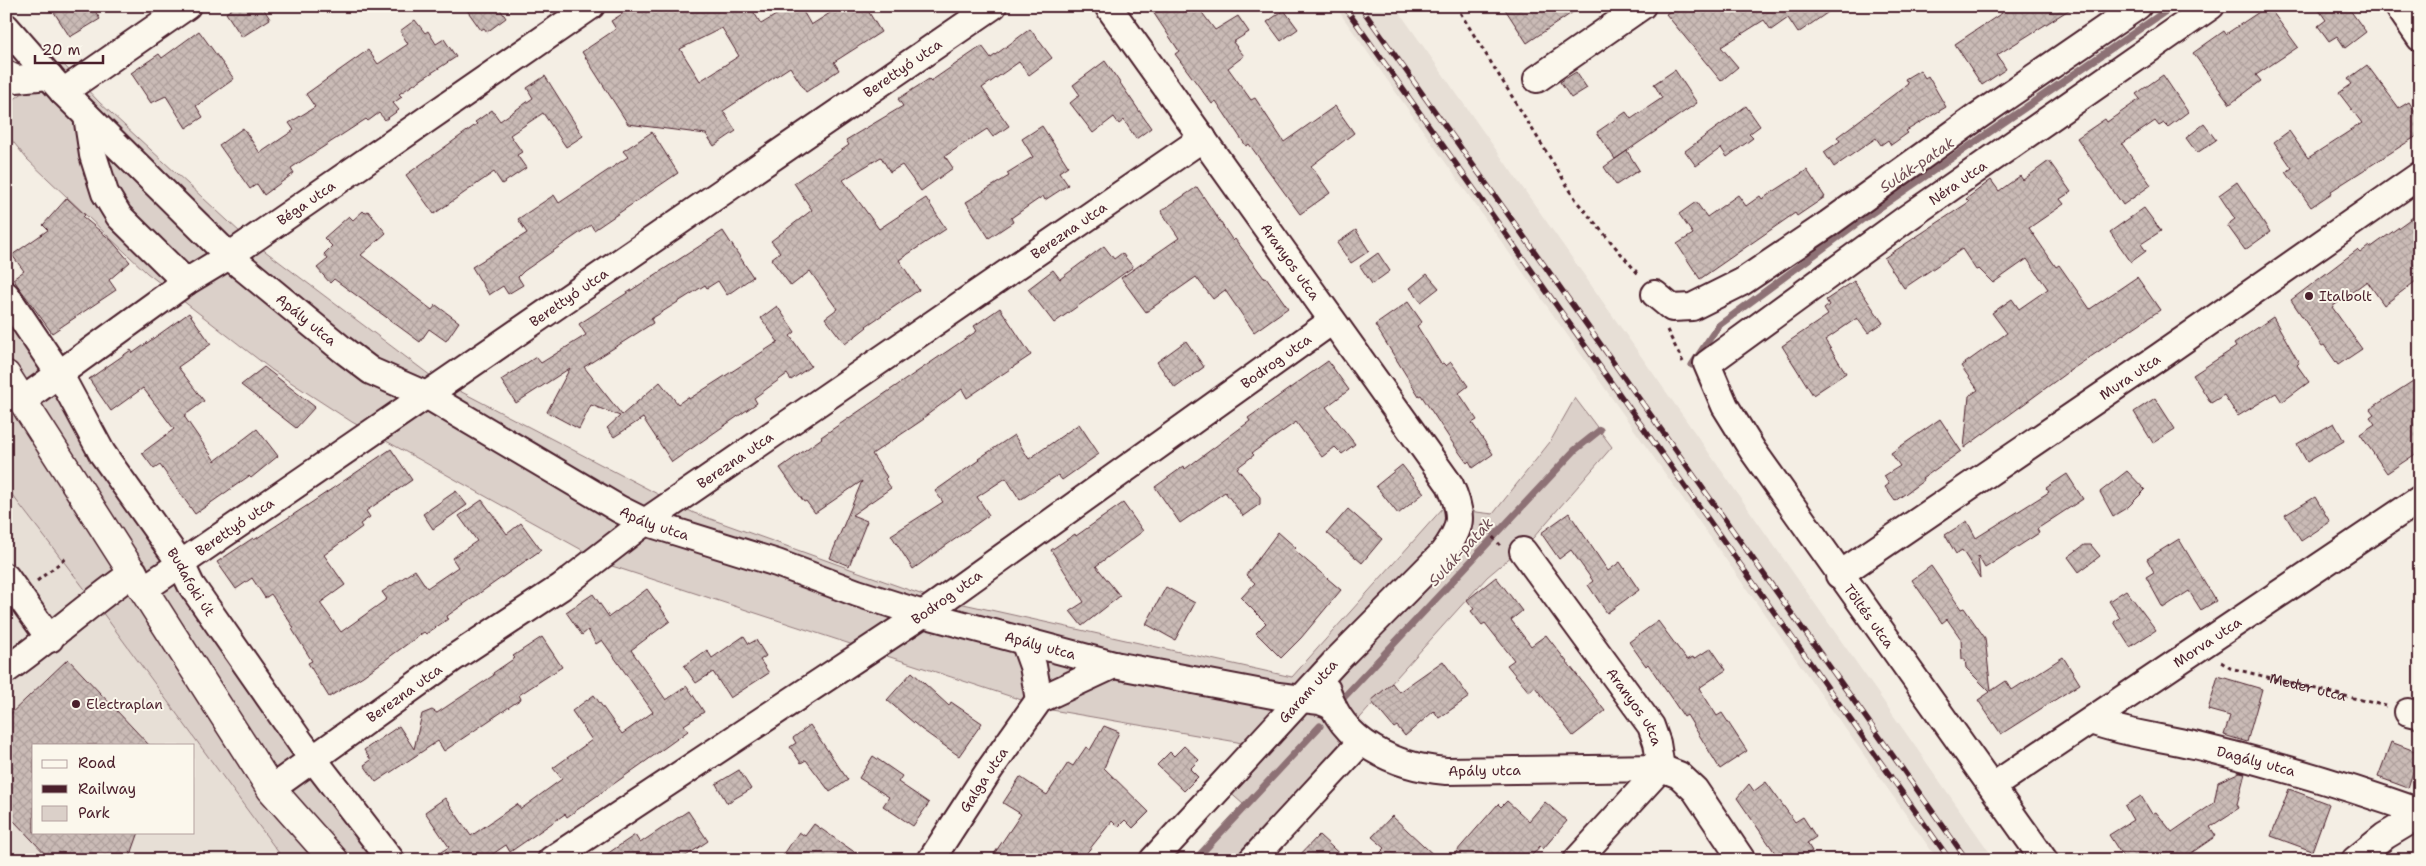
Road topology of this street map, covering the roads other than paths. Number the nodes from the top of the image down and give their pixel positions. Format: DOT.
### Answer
graph roads {
  1 [pos="186,6"];
  2 [pos="591,6"];
  3 [pos="994,6"];
  4 [pos="1108,6"];
  5 [pos="1642,6"];
  6 [pos="2138,6"];
  7 [pos="2211,6"];
  8 [pos="2398,6"];
  9 [pos="6,27"];
  10 [pos="2420,38"];
  11 [pos="6,74"];
  12 [pos="1537,79"];
  13 [pos="56,84"];
  14 [pos="87,116"];
  15 [pos="1203,138"];
  16 [pos="2420,175"];
  17 [pos="229,256"];
  18 [pos="186,282"];
  19 [pos="6,296"];
  20 [pos="1664,301"];
  21 [pos="1332,321"];
  22 [pos="1707,364"];
  23 [pos="6,375"];
  24 [pos="60,375"];
  25 [pos="428,396"];
  26 [pos="23,400"];
  27 [pos="2420,499"];
  28 [pos="1468,521"];
  29 [pos="645,522"];
  30 [pos="1512,549"];
  31 [pos="181,564"];
  32 [pos="1839,575"];
  33 [pos="6,577"];
  34 [pos="139,580"];
  35 [pos="923,614"];
  36 [pos="50,638"];
  37 [pos="1024,640"];
  38 [pos="1336,661"];
  39 [pos="1114,665"];
  40 [pos="6,670"];
  41 [pos="1303,698"];
  42 [pos="1039,700"];
  43 [pos="1333,706"];
  44 [pos="2091,721"];
  45 [pos="1361,742"];
  46 [pos="313,759"];
  47 [pos="1661,768"];
  48 [pos="1993,786"];
  49 [pos="271,789"];
  50 [pos="2420,813"];
  51 [pos="334,860"];
  52 [pos="391,860"];
  53 [pos="551,860"];
  54 [pos="931,860"];
  55 [pos="1153,860"];
  56 [pos="1252,860"];
  57 [pos="1577,860"];
  58 [pos="1742,860"];
  59 [pos="2044,860"];
  60 [pos="2355,860"];
  1 -- 13 [label="street"];
  2 -- 17 [label="street, Béga utca"];
  3 -- 25 [label="street, Berettyó utca"];
  4 -- 15 [label="street, Aranyos utca"];
  5 -- 12 [label="street"];
  6 -- 20 [label="street"];
  7 -- 22 [label="street, Néra utca"];
  8 -- 10 [label="street"];
  9 -- 13 [label="street, Apály utca"];
  11 -- 13 [label="street"];
  13 -- 14 [label="street, Apály utca"];
  14 -- 17 [label="street, Apály utca"];
  14 -- 18 [label="street"];
  15 -- 21 [label="street, Aranyos utca"];
  15 -- 29 [label="street, Berezna utca"];
  16 -- 32 [label="street, Mura utca"];
  17 -- 18 [label="street, Béga utca"];
  17 -- 25 [label="street, Apály utca"];
  18 -- 24 [label="street, Béga utca"];
  19 -- 24 [label="street, Budafoki út"];
  21 -- 28 [label="street, Aranyos utca"];
  21 -- 35 [label="street, Bodrog utca"];
  22 -- 32 [label="street, Töltés utca"];
  23 -- 26 [label="main road"];
  24 -- 26 [label="street, Béga utca"];
  24 -- 31 [label="street, Budafoki út"];
  25 -- 29 [label="street, Apály utca"];
  25 -- 31 [label="street, Berettyó utca"];
  26 -- 34 [label="main road"];
  27 -- 44 [label="street, Morva utca"];
  28 -- 38 [label="street, Garam utca"];
  29 -- 35 [label="street, Apály utca"];
  29 -- 46 [label="street, Berezna utca"];
  30 -- 47 [label="street, Aranyos utca"];
  31 -- 34 [label="street, Berettyó utca"];
  31 -- 46 [label="street, Budafoki út"];
  32 -- 48 [label="street, Töltés utca"];
  33 -- 36 [label="street"];
  34 -- 36 [label="street, Berettyó utca"];
  34 -- 49 [label="main road"];
  35 -- 37 [label="street, Apály utca"];
  35 -- 53 [label="street, Bodrog utca"];
  36 -- 40 [label="street, Berettyó utca"];
  37 -- 39 [label="street, Apály utca"];
  37 -- 42 [label="street"];
  38 -- 41 [label="street, Garam utca"];
  38 -- 43 [label="street, Apály utca"];
  39 -- 41 [label="street, Apály utca"];
  39 -- 42 [label="street, Galga utca"];
  41 -- 43 [label="street, Apály utca"];
  41 -- 55 [label="street, Garam utca"];
  42 -- 54 [label="street, Galga utca"];
  43 -- 45 [label="street, Apály utca"];
  44 -- 48 [label="street, Morva utca"];
  44 -- 50 [label="street, Dagály utca"];
  45 -- 47 [label="street, Apály utca"];
  45 -- 56 [label="street"];
  46 -- 49 [label="street, Berezna utca"];
  46 -- 52 [label="street, Budafoki út"];
  47 -- 57 [label="street"];
  47 -- 58 [label="street, Aranyos utca"];
  48 -- 59 [label="street, Töltés utca"];
  49 -- 51 [label="main road"];
  50 -- 60 [label="street"];
}
